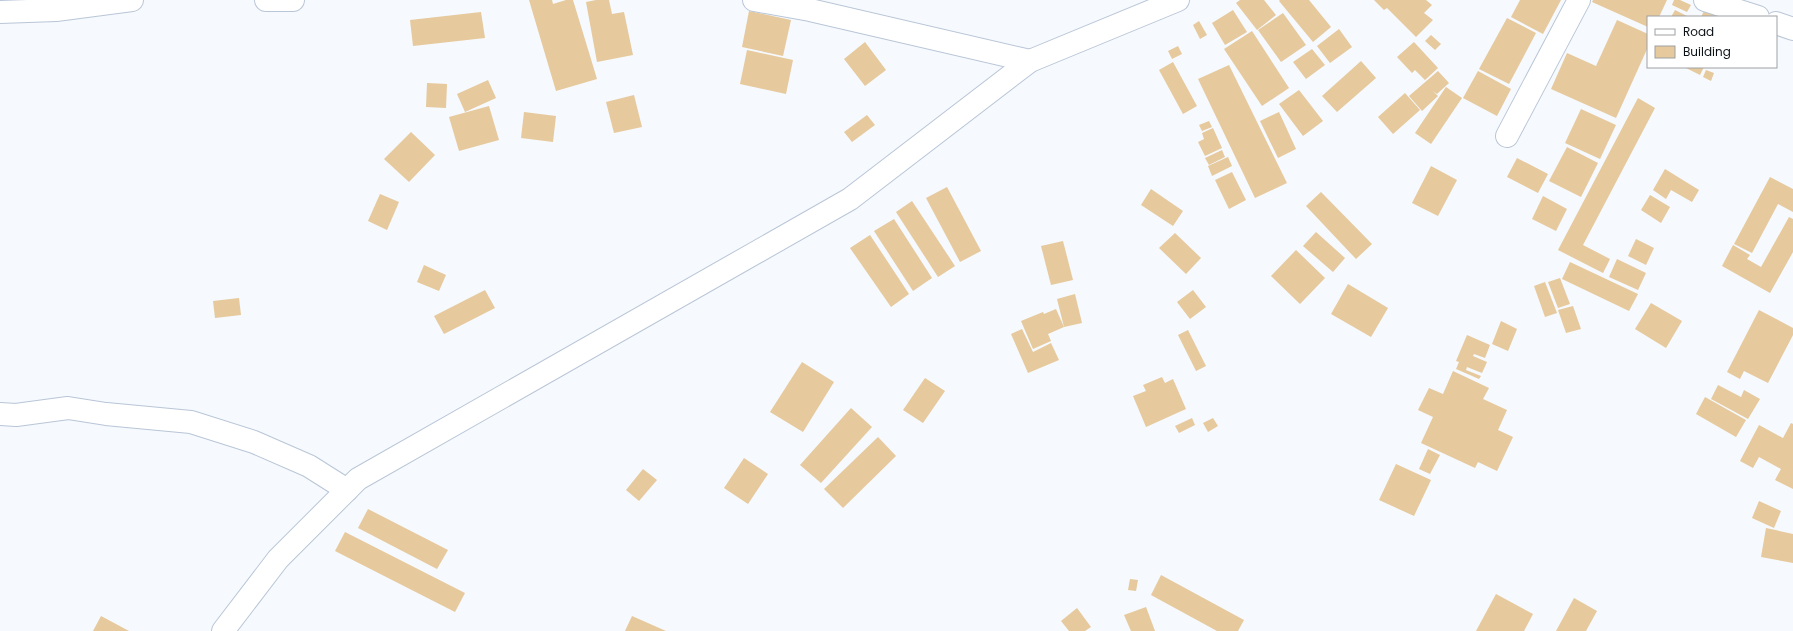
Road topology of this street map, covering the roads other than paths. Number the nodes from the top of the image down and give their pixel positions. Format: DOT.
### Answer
graph roads {
  1 [pos="132,0"];
  2 [pos="266,0"];
  3 [pos="293,0"];
  4 [pos="754,0"];
  5 [pos="1178,0"];
  6 [pos="1579,0"];
  7 [pos="1705,0"];
  8 [pos="0,12"];
  9 [pos="1755,16"];
  10 [pos="1777,23"];
  11 [pos="1793,29"];
  12 [pos="1030,61"];
  13 [pos="1506,136"];
  14 [pos="0,414"];
  15 [pos="347,490"];
  16 [pos="223,631"];
  1 -- 8 [label="street"];
  2 -- 3 [label="street"];
  4 -- 12 [label="street"];
  5 -- 12 [label="street"];
  6 -- 13 [label="street"];
  7 -- 9 [label="street"];
  10 -- 11 [label="street"];
  12 -- 15 [label="street"];
  14 -- 15 [label="street"];
  15 -- 16 [label="street"];
}
